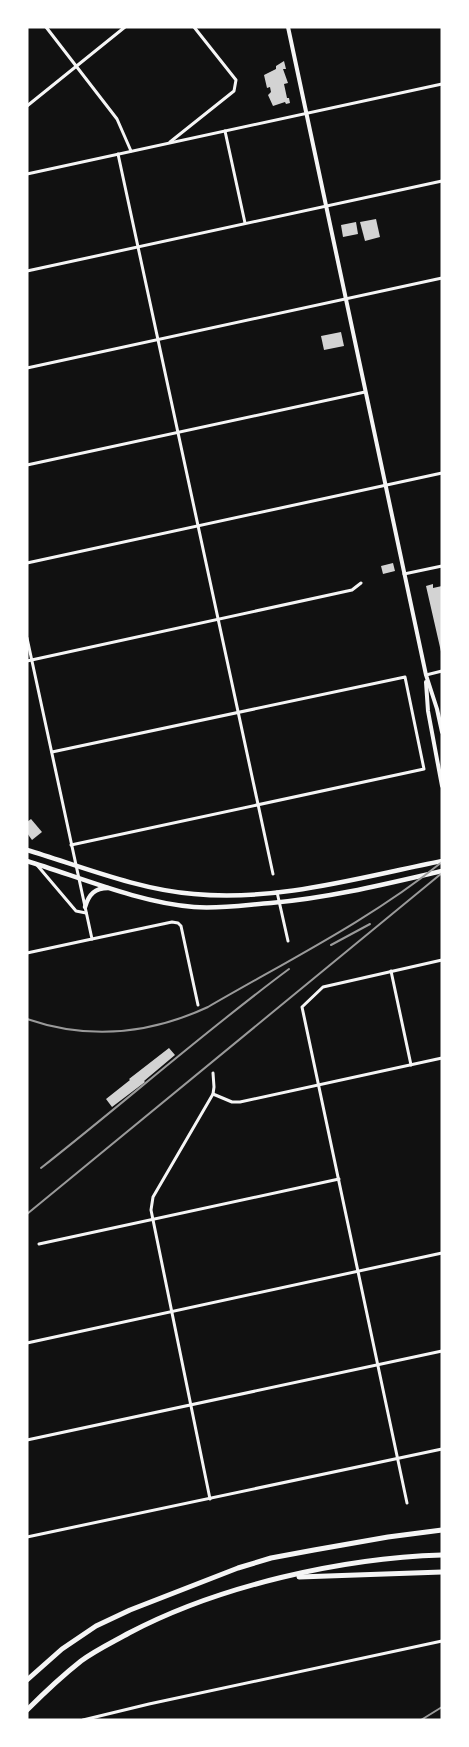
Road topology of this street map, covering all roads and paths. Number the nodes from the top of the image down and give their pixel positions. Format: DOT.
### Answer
graph roads {
  1 [pos="46,27"];
  2 [pos="125,27"];
  3 [pos="195,27"];
  4 [pos="288,27"];
  5 [pos="76,66"];
  6 [pos="442,84"];
  7 [pos="27,106"];
  8 [pos="306,113"];
  9 [pos="225,131"];
  10 [pos="168,144"];
  11 [pos="130,151"];
  12 [pos="118,154"];
  13 [pos="27,174"];
  14 [pos="442,181"];
  15 [pos="326,206"];
  16 [pos="245,224"];
  17 [pos="138,246"];
  18 [pos="27,271"];
  19 [pos="442,278"];
  20 [pos="346,299"];
  21 [pos="158,340"];
  22 [pos="27,368"];
  23 [pos="365,392"];
  24 [pos="178,433"];
  25 [pos="27,465"];
  26 [pos="442,473"];
  27 [pos="386,486"];
  28 [pos="198,526"];
  29 [pos="27,563"];
  30 [pos="442,566"];
  31 [pos="404,574"];
  32 [pos="361,583"];
  33 [pos="218,620"];
  34 [pos="27,638"];
  35 [pos="32,660"];
  36 [pos="27,661"];
  37 [pos="442,671"];
  38 [pos="426,675"];
  39 [pos="238,712"];
  40 [pos="442,732"];
  41 [pos="52,752"];
  42 [pos="442,786"];
  43 [pos="258,806"];
  44 [pos="71,845"];
  45 [pos="27,850"];
  46 [pos="27,861"];
  47 [pos="442,861"];
  48 [pos="35,863"];
  49 [pos="75,865"];
  50 [pos="442,871"];
  51 [pos="273,874"];
  52 [pos="78,877"];
  53 [pos="118,890"];
  54 [pos="277,892"];
  55 [pos="280,902"];
  56 [pos="85,906"];
  57 [pos="86,913"];
  58 [pos="92,939"];
  59 [pos="288,941"];
  60 [pos="27,953"];
  61 [pos="442,960"];
  62 [pos="392,971"];
  63 [pos="198,1005"];
  64 [pos="442,1058"];
  65 [pos="411,1065"];
  66 [pos="213,1073"];
  67 [pos="318,1085"];
  68 [pos="213,1094"];
  69 [pos="339,1179"];
  70 [pos="152,1219"];
  71 [pos="39,1244"];
  72 [pos="442,1253"];
  73 [pos="358,1271"];
  74 [pos="171,1312"];
  75 [pos="27,1343"];
  76 [pos="442,1351"];
  77 [pos="378,1365"];
  78 [pos="191,1405"];
  79 [pos="27,1440"];
  80 [pos="442,1449"];
  81 [pos="398,1458"];
  82 [pos="210,1499"];
  83 [pos="407,1503"];
  84 [pos="442,1530"];
  85 [pos="27,1537"];
  86 [pos="442,1555"];
  87 [pos="442,1572"];
  88 [pos="285,1578"];
  89 [pos="442,1641"];
  90 [pos="27,1680"];
  91 [pos="27,1710"];
  92 [pos="83,1720"];
  1 -- 5 [label="street"];
  2 -- 5 [label="street"];
  3 -- 10 [label="street"];
  4 -- 8 [label="main road"];
  5 -- 7 [label="street"];
  5 -- 11 [label="street"];
  6 -- 8 [label="street"];
  8 -- 9 [label="street"];
  8 -- 15 [label="main road"];
  9 -- 10 [label="street"];
  9 -- 16 [label="street"];
  10 -- 11 [label="street"];
  11 -- 12 [label="street"];
  12 -- 13 [label="street"];
  12 -- 17 [label="street"];
  14 -- 15 [label="street"];
  15 -- 16 [label="street"];
  15 -- 20 [label="main road"];
  16 -- 17 [label="street"];
  17 -- 18 [label="street"];
  17 -- 21 [label="street"];
  19 -- 20 [label="street"];
  20 -- 21 [label="street"];
  20 -- 23 [label="main road"];
  21 -- 22 [label="street"];
  21 -- 24 [label="street"];
  23 -- 24 [label="street"];
  23 -- 27 [label="main road"];
  24 -- 25 [label="street"];
  24 -- 28 [label="street"];
  26 -- 27 [label="street"];
  27 -- 28 [label="street"];
  27 -- 31 [label="main road"];
  28 -- 29 [label="street"];
  28 -- 33 [label="street"];
  30 -- 31 [label="street"];
  31 -- 38 [label="main road"];
  32 -- 33 [label="street"];
  33 -- 35 [label="street"];
  33 -- 39 [label="street"];
  34 -- 35 [label="street"];
  35 -- 36 [label="street"];
  35 -- 41 [label="street"];
  37 -- 38 [label="street"];
  38 -- 40 [label="main road"];
  38 -- 42 [label="main road"];
  39 -- 41 [label="street"];
  39 -- 43 [label="street"];
  39 -- 43 [label="street"];
  41 -- 44 [label="street"];
  43 -- 44 [label="street"];
  43 -- 51 [label="street"];
  44 -- 49 [label="street"];
  45 -- 49 [label="main road"];
  46 -- 48 [label="main road"];
  47 -- 54 [label="main road"];
  48 -- 52 [label="main road"];
  48 -- 57 [label="street"];
  49 -- 52 [label="street"];
  49 -- 54 [label="main road"];
  50 -- 55 [label="main road"];
  52 -- 53 [label="main road"];
  52 -- 56 [label="street"];
  53 -- 55 [label="main road"];
  53 -- 56 [label="main road"];
  54 -- 55 [label="street"];
  55 -- 59 [label="street"];
  56 -- 57 [label="street"];
  57 -- 58 [label="street"];
  58 -- 60 [label="street"];
  58 -- 63 [label="street"];
  61 -- 62 [label="street"];
  62 -- 65 [label="street"];
  62 -- 67 [label="street"];
  64 -- 65 [label="street"];
  65 -- 67 [label="street"];
  66 -- 68 [label="street"];
  67 -- 68 [label="street"];
  67 -- 69 [label="street"];
  68 -- 70 [label="street"];
  69 -- 70 [label="street"];
  69 -- 73 [label="street"];
  70 -- 71 [label="street"];
  70 -- 74 [label="street"];
  72 -- 73 [label="street"];
  73 -- 74 [label="street"];
  73 -- 77 [label="street"];
  74 -- 75 [label="street"];
  74 -- 78 [label="street"];
  76 -- 77 [label="street"];
  77 -- 78 [label="street"];
  77 -- 81 [label="street"];
  78 -- 79 [label="street"];
  78 -- 82 [label="street"];
  80 -- 81 [label="street"];
  81 -- 82 [label="street"];
  81 -- 83 [label="street"];
  82 -- 85 [label="street"];
  84 -- 90 [label="highway"];
  86 -- 88 [label="highway"];
  87 -- 88 [label="highway"];
  88 -- 91 [label="highway"];
  89 -- 92 [label="street"];
}
